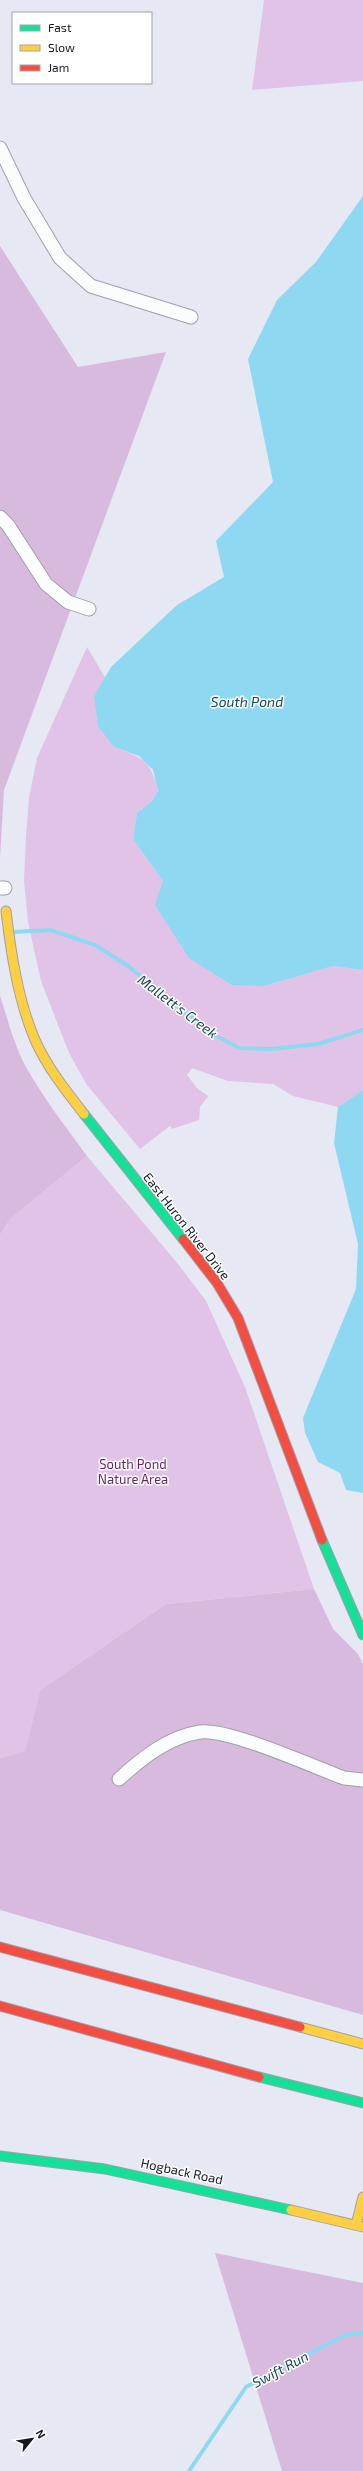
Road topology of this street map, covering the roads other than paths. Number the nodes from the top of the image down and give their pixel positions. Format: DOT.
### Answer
graph roads {
  1 [pos="0,148"];
  2 [pos="191,317"];
  3 [pos="0,517"];
  4 [pos="89,608"];
  5 [pos="6,911"];
  6 [pos="360,1620"];
  7 [pos="363,1635"];
  8 [pos="120,1779"];
  9 [pos="363,1780"];
  10 [pos="0,1947"];
  11 [pos="0,2006"];
  12 [pos="363,2044"];
  13 [pos="359,2102"];
  14 [pos="0,2156"];
  15 [pos="363,2197"];
  16 [pos="360,2226"];
  1 -- 2 [label="street"];
  3 -- 4 [label="street"];
  5 -- 6 [label="main road, East Huron River Drive"];
  6 -- 7 [label="main road, East Huron River Drive"];
  8 -- 9 [label="street"];
  10 -- 12 [label="main road"];
  11 -- 13 [label="main road"];
  14 -- 16 [label="main road, Hogback Road"];
  15 -- 16 [label="main road"];
}
